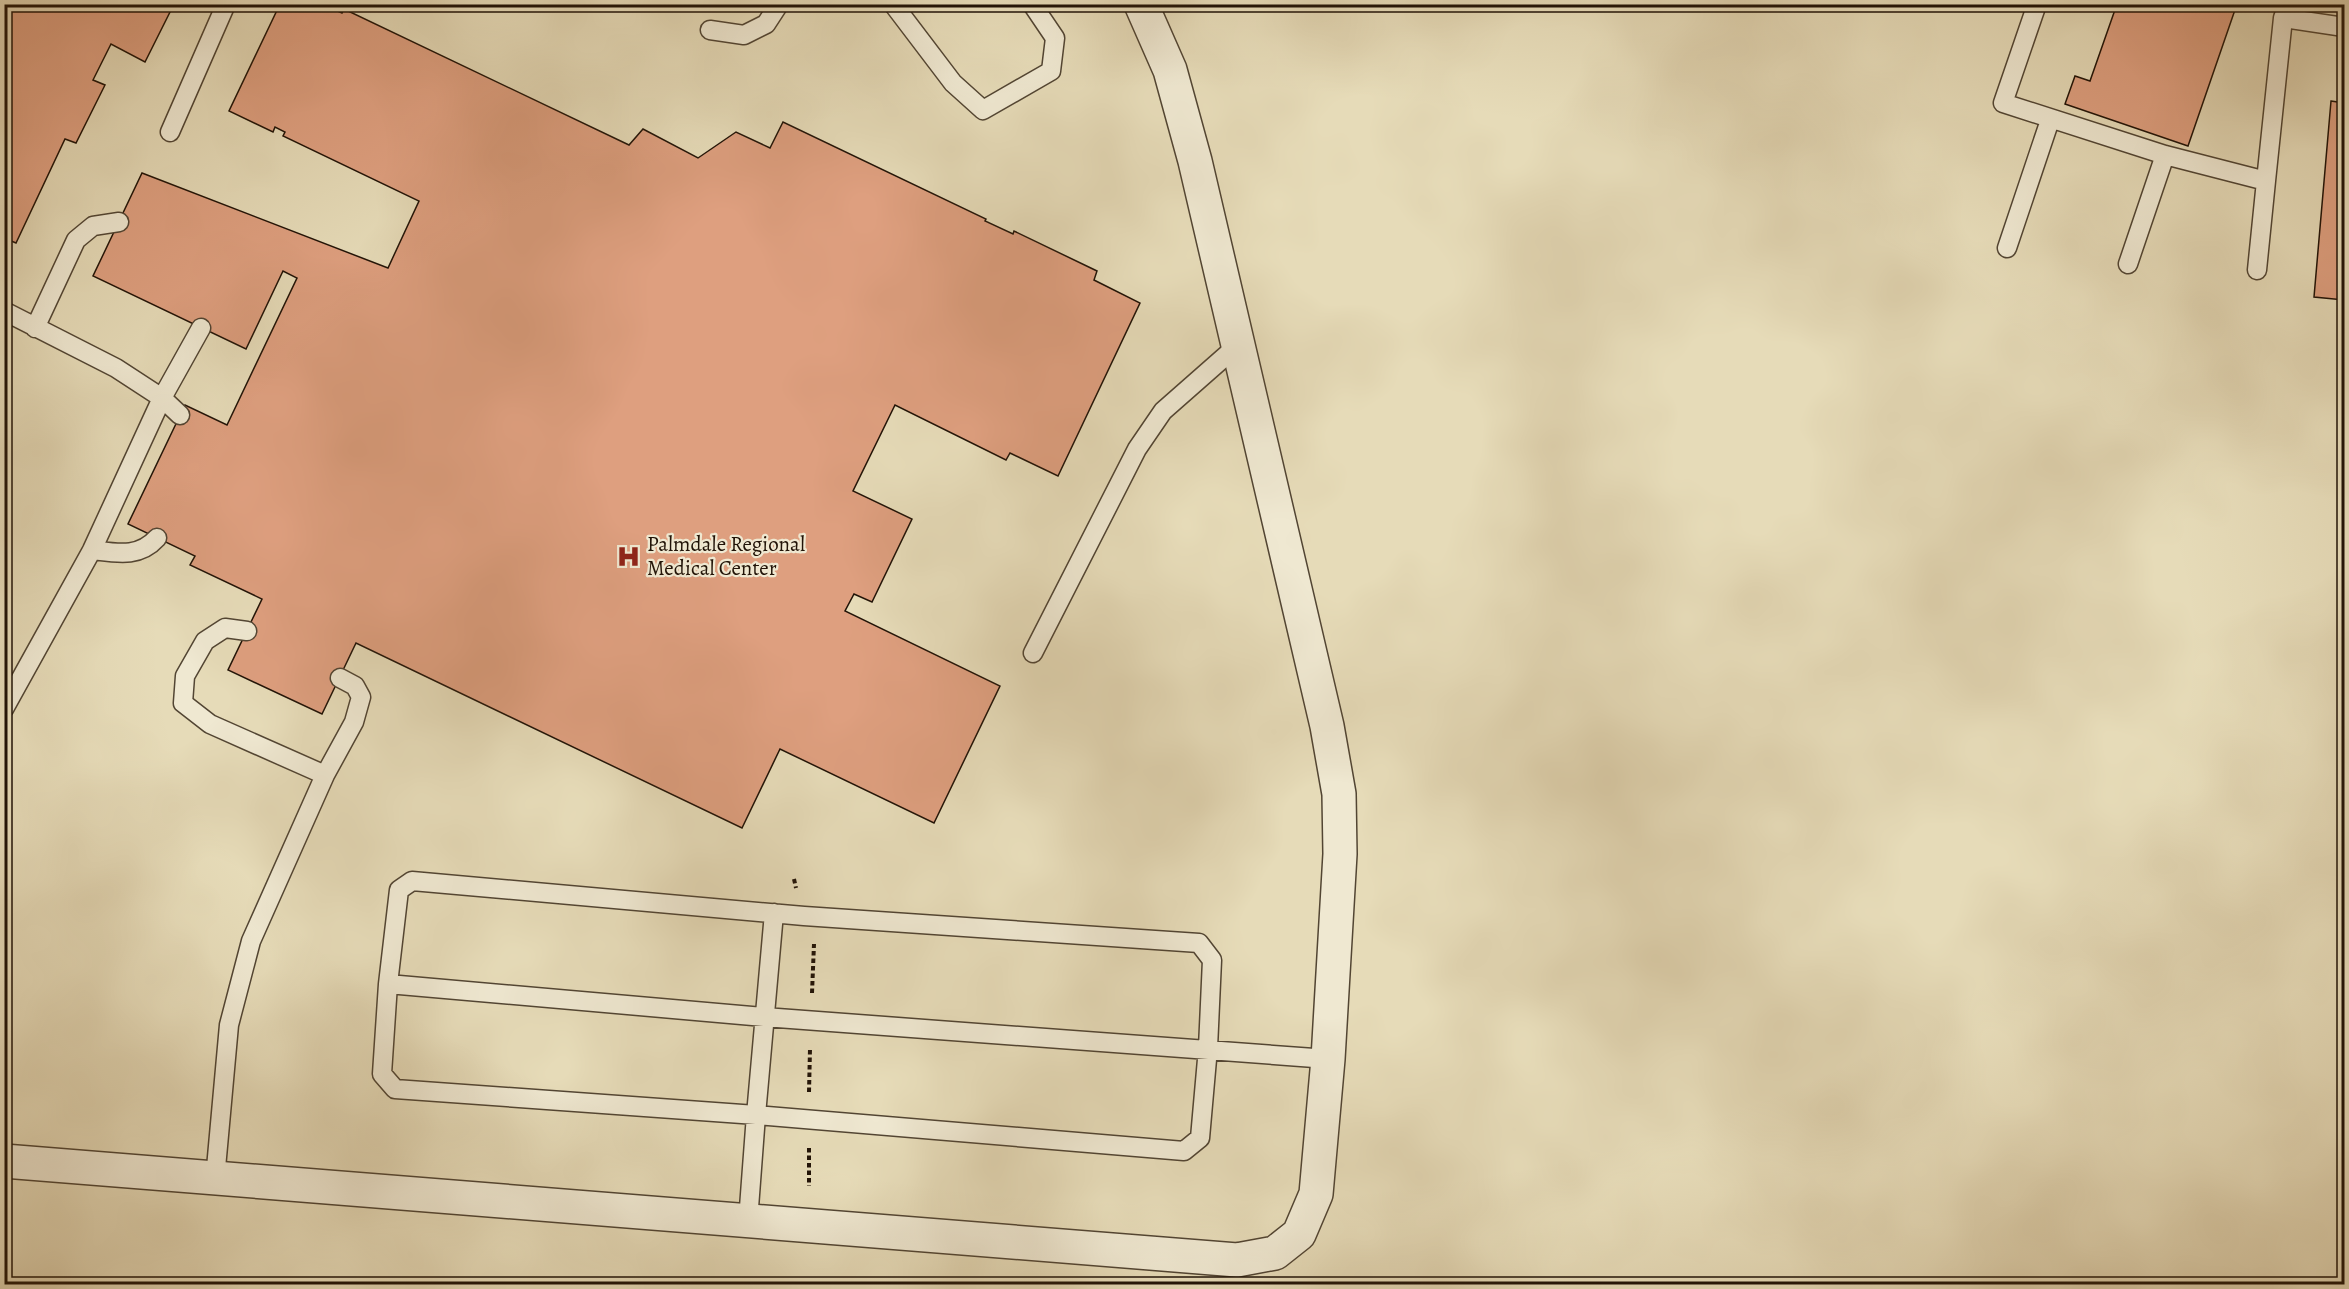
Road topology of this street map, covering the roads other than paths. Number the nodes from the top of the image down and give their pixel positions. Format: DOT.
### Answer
graph roads {
  1 [pos="226,4"];
  2 [pos="779,4"];
  3 [pos="893,4"];
  4 [pos="1032,4"];
  5 [pos="1142,4"];
  6 [pos="2037,4"];
  7 [pos="2285,11"];
  8 [pos="2344,27"];
  9 [pos="711,30"];
  10 [pos="2050,120"];
  11 [pos="170,132"];
  12 [pos="2164,155"];
  13 [pos="2266,181"];
  14 [pos="119,222"];
  15 [pos="2007,248"];
  16 [pos="2128,264"];
  17 [pos="2257,270"];
  18 [pos="4,311"];
  19 [pos="35,328"];
  20 [pos="201,328"];
  21 [pos="1238,345"];
  22 [pos="162,398"];
  23 [pos="180,415"];
  24 [pos="157,538"];
  25 [pos="92,550"];
  26 [pos="247,631"];
  27 [pos="1033,653"];
  28 [pos="340,678"];
  29 [pos="4,709"];
  30 [pos="324,775"];
  31 [pos="774,913"];
  32 [pos="388,984"];
  33 [pos="764,1017"];
  34 [pos="1208,1048"];
  35 [pos="1328,1059"];
  36 [pos="756,1115"];
  37 [pos="4,1161"];
  38 [pos="215,1179"];
  39 [pos="748,1221"];
  1 -- 11 [label="lane"];
  2 -- 9 [label="lane"];
  3 -- 4 [label="lane"];
  5 -- 21 [label="street"];
  6 -- 10 [label="lane"];
  7 -- 8 [label="lane"];
  7 -- 13 [label="lane"];
  10 -- 12 [label="lane"];
  10 -- 15 [label="lane"];
  12 -- 13 [label="lane"];
  12 -- 16 [label="lane"];
  13 -- 17 [label="lane"];
  14 -- 19 [label="lane"];
  18 -- 19 [label="lane"];
  19 -- 22 [label="lane"];
  20 -- 22 [label="lane"];
  21 -- 27 [label="lane"];
  21 -- 35 [label="street"];
  22 -- 23 [label="lane"];
  22 -- 25 [label="lane"];
  24 -- 25 [label="lane"];
  25 -- 29 [label="lane"];
  26 -- 30 [label="lane"];
  28 -- 30 [label="lane"];
  30 -- 38 [label="lane"];
  31 -- 32 [label="lane"];
  31 -- 33 [label="lane"];
  31 -- 34 [label="lane"];
  32 -- 33 [label="lane"];
  32 -- 36 [label="lane"];
  33 -- 34 [label="lane"];
  33 -- 36 [label="lane"];
  34 -- 35 [label="lane"];
  34 -- 36 [label="lane"];
  35 -- 39 [label="street"];
  36 -- 39 [label="lane"];
  37 -- 38 [label="street"];
  38 -- 39 [label="street"];
}
